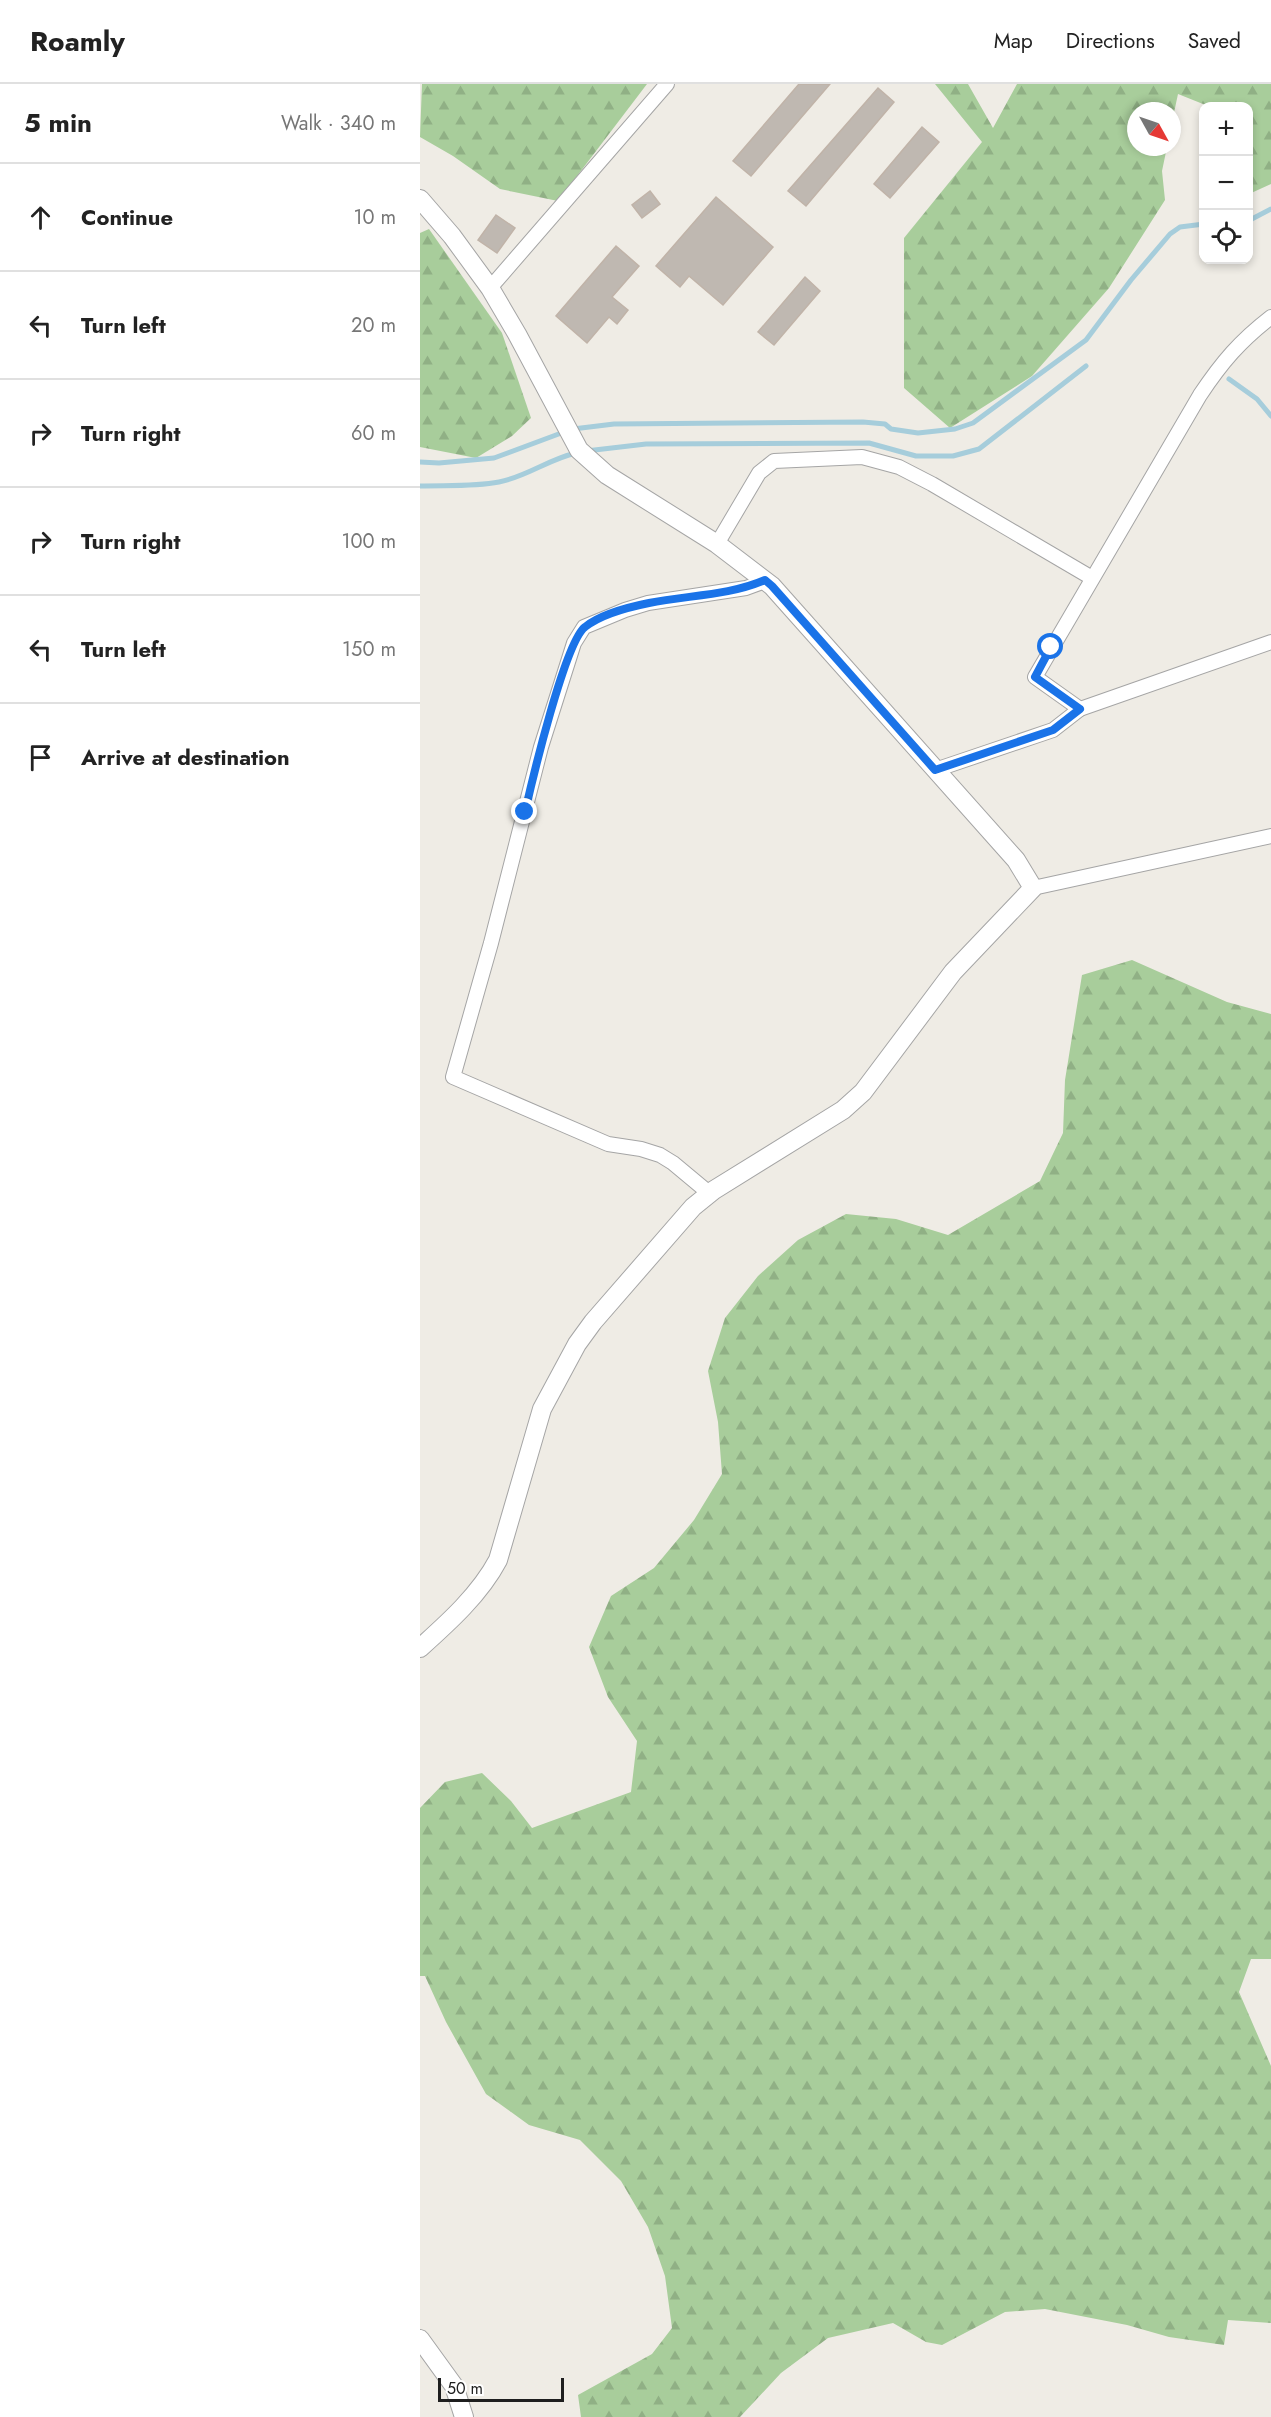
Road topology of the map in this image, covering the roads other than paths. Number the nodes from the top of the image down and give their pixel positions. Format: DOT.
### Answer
graph roads {
  1 [pos="667,84"];
  2 [pos="420,199"];
  3 [pos="489,288"];
  4 [pos="1271,317"];
  5 [pos="717,544"];
  6 [pos="1092,578"];
  7 [pos="765,580"];
  8 [pos="1271,642"];
  9 [pos="1080,709"];
  10 [pos="935,770"];
  11 [pos="1271,836"];
  12 [pos="1033,888"];
  13 [pos="710,1193"];
  14 [pos="420,1648"];
  15 [pos="420,2339"];
  16 [pos="464,2417"];
  1 -- 3 [label="street"];
  2 -- 3 [label="street"];
  3 -- 5 [label="street"];
  4 -- 6 [label="street"];
  5 -- 6 [label="street"];
  5 -- 7 [label="street"];
  6 -- 9 [label="street"];
  7 -- 10 [label="street"];
  7 -- 13 [label="street"];
  8 -- 9 [label="street"];
  9 -- 10 [label="street"];
  10 -- 12 [label="street"];
  11 -- 12 [label="street"];
  12 -- 13 [label="street"];
  13 -- 14 [label="street"];
  15 -- 16 [label="street"];
}
